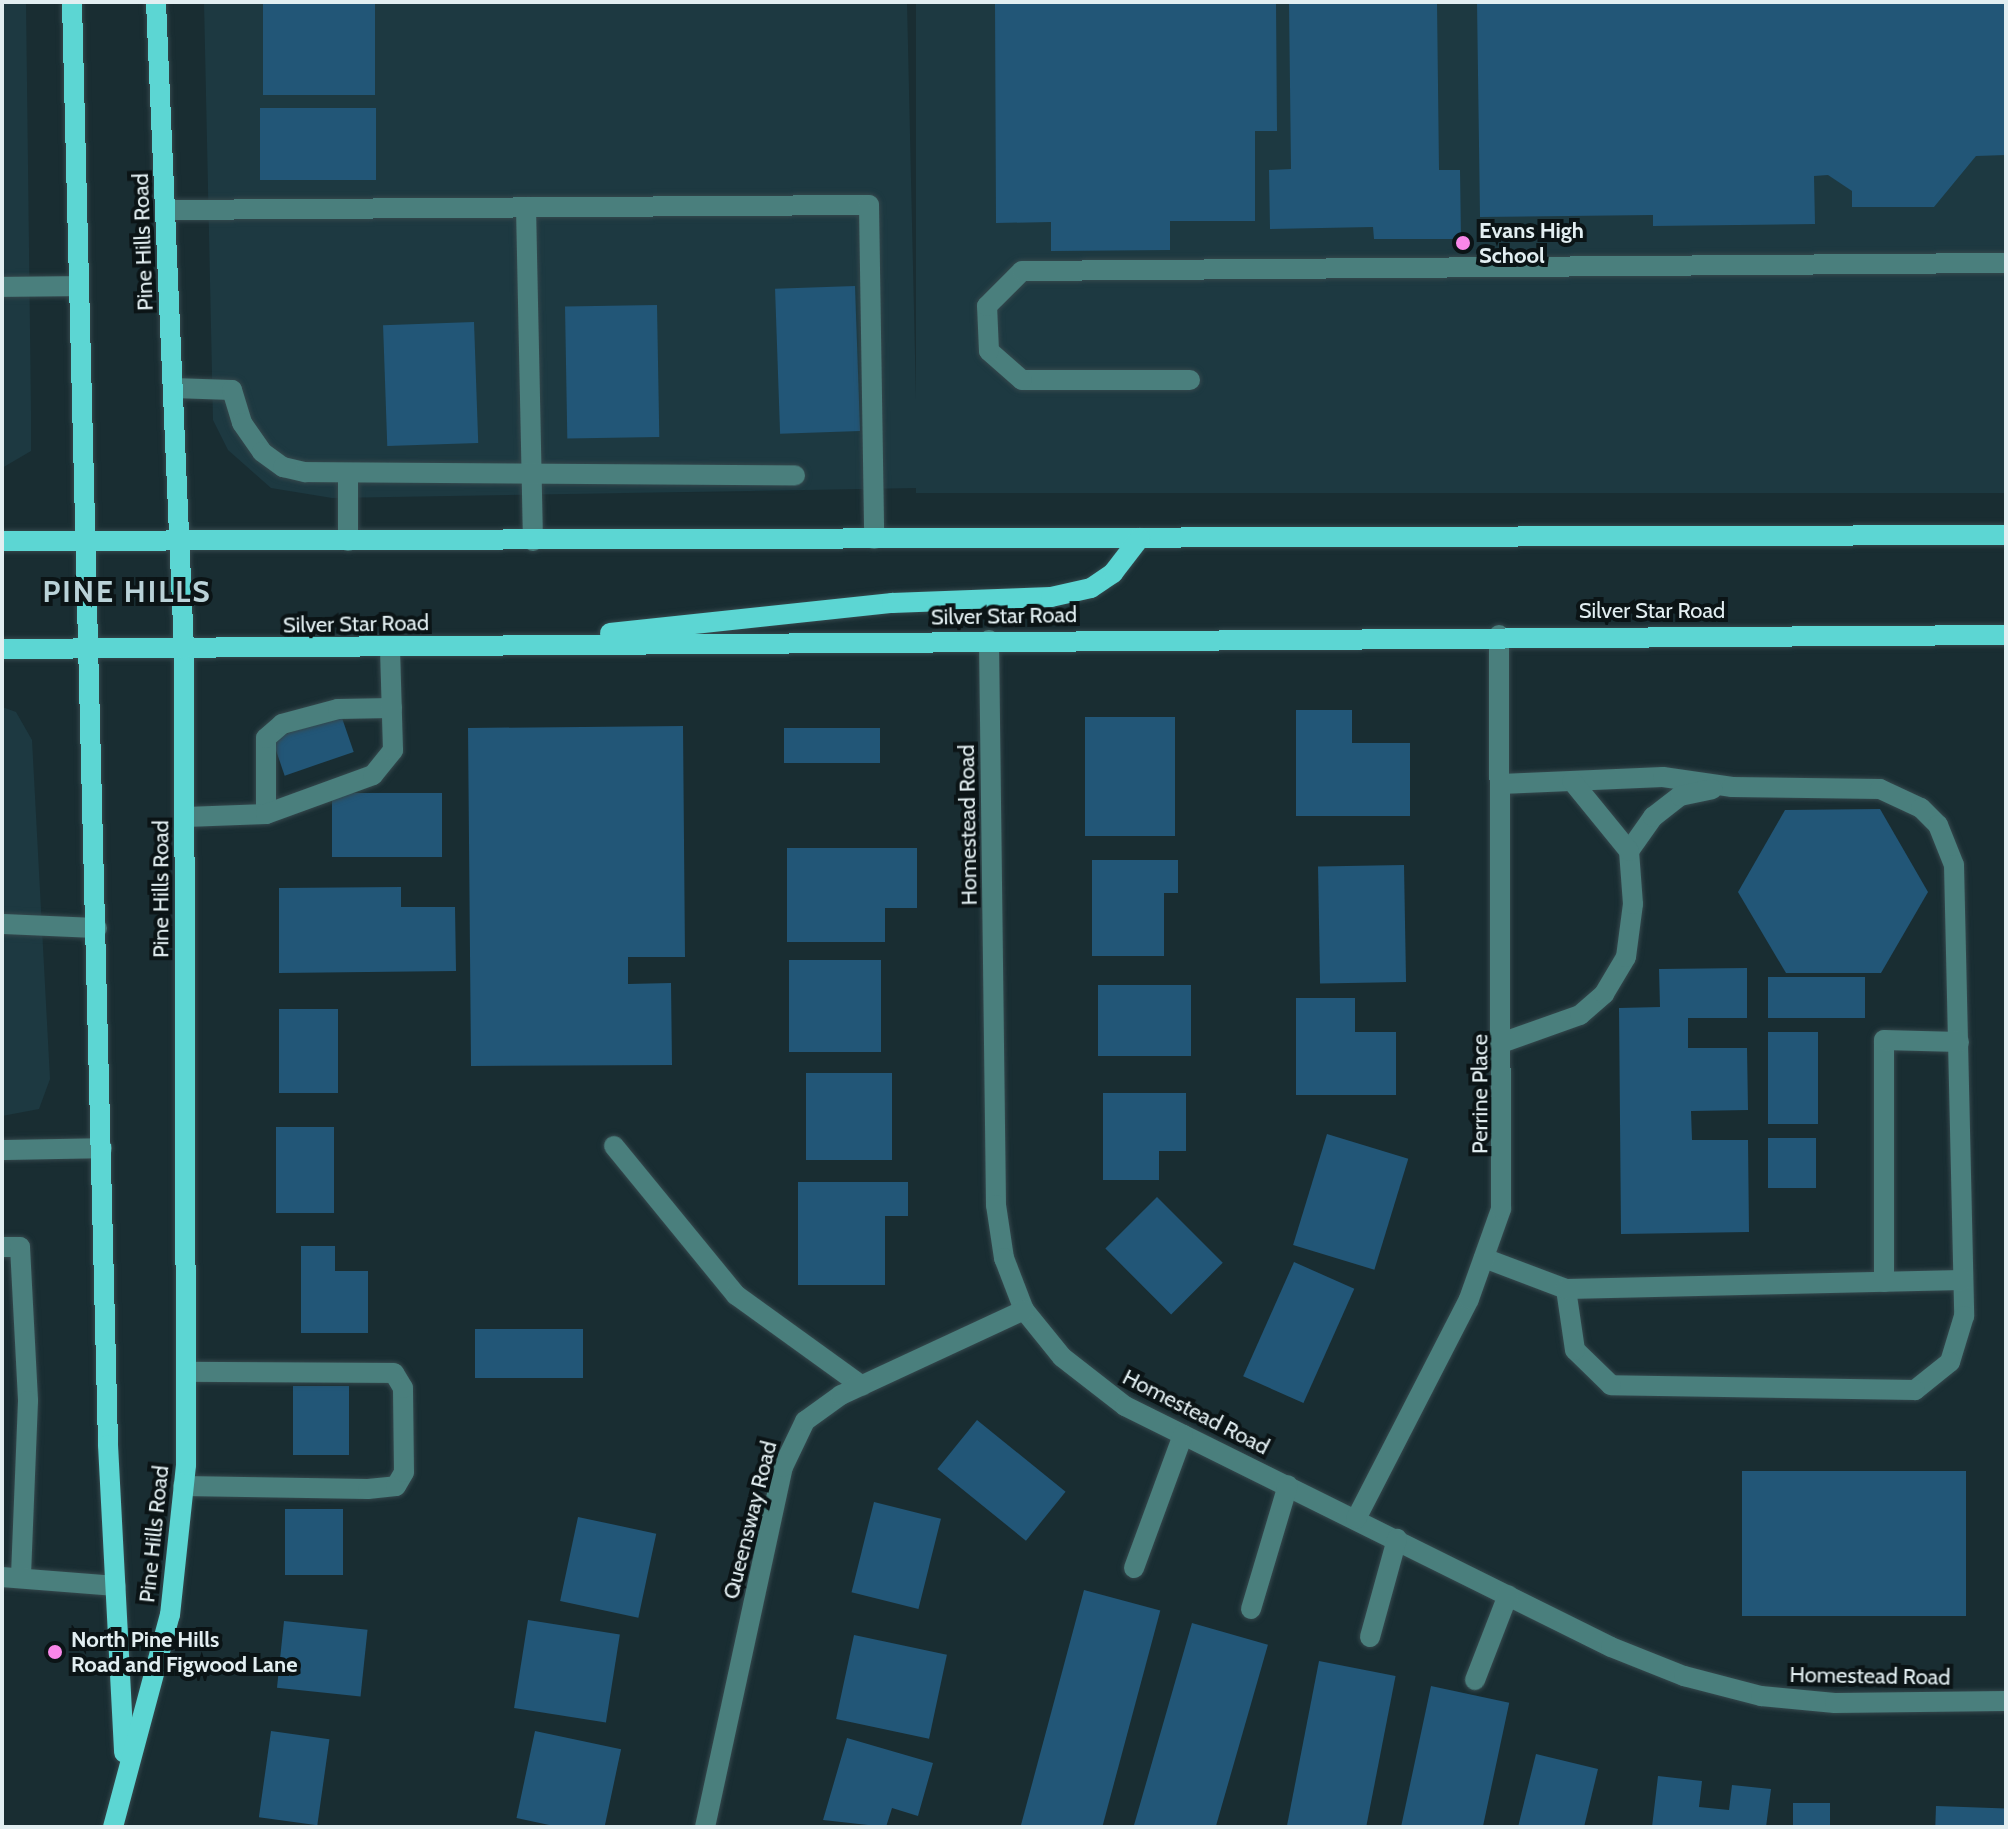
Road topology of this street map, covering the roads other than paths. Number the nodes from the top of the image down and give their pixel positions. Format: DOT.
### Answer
graph roads {
  1 [pos="72,2"];
  2 [pos="156,2"];
  3 [pos="526,207"];
  4 [pos="165,210"];
  5 [pos="2006,263"];
  6 [pos="79,286"];
  7 [pos="2,287"];
  8 [pos="1190,380"];
  9 [pos="173,388"];
  10 [pos="348,475"];
  11 [pos="531,475"];
  12 [pos="795,475"];
  13 [pos="2006,535"];
  14 [pos="1140,538"];
  15 [pos="874,539"];
  16 [pos="2,541"];
  17 [pos="86,541"];
  18 [pos="348,541"];
  19 [pos="533,541"];
  20 [pos="179,542"];
  21 [pos="1499,635"];
  22 [pos="2006,635"];
  23 [pos="989,640"];
  24 [pos="491,646"];
  25 [pos="390,647"];
  26 [pos="2,649"];
  27 [pos="90,649"];
  28 [pos="184,649"];
  29 [pos="392,708"];
  30 [pos="1572,781"];
  31 [pos="1501,784"];
  32 [pos="1726,787"];
  33 [pos="266,814"];
  34 [pos="186,817"];
  35 [pos="1629,851"];
  36 [pos="2,924"];
  37 [pos="97,928"];
  38 [pos="1504,1042"];
  39 [pos="1959,1042"];
  40 [pos="614,1146"];
  41 [pos="102,1148"];
  42 [pos="2,1150"];
  43 [pos="2,1247"];
  44 [pos="1484,1258"];
  45 [pos="1963,1280"];
  46 [pos="1884,1282"];
  47 [pos="1566,1289"];
  48 [pos="1024,1310"];
  49 [pos="187,1372"];
  50 [pos="862,1386"];
  51 [pos="1183,1435"];
  52 [pos="1288,1485"];
  53 [pos="183,1486"];
  54 [pos="1356,1519"];
  55 [pos="1397,1539"];
  56 [pos="1134,1568"];
  57 [pos="12,1578"];
  58 [pos="116,1586"];
  59 [pos="1508,1595"];
  60 [pos="1251,1609"];
  61 [pos="1370,1637"];
  62 [pos="1475,1680"];
  63 [pos="2006,1701"];
  64 [pos="125,1769"];
  65 [pos="113,1827"];
  66 [pos="705,1827"];
  1 -- 6 [label="main road, Pine Hills Road"];
  2 -- 4 [label="main road, Pine Hills Road"];
  3 -- 4 [label="street"];
  3 -- 11 [label="street"];
  3 -- 15 [label="street"];
  4 -- 9 [label="main road, Pine Hills Road"];
  5 -- 8 [label="street"];
  6 -- 7 [label="street"];
  6 -- 17 [label="main road, Pine Hills Road"];
  9 -- 10 [label="street"];
  9 -- 20 [label="main road, Pine Hills Road"];
  10 -- 11 [label="street"];
  10 -- 18 [label="street"];
  11 -- 12 [label="street"];
  11 -- 19 [label="street"];
  13 -- 14 [label="main road"];
  14 -- 15 [label="main road"];
  14 -- 24 [label="main road"];
  15 -- 19 [label="main road"];
  16 -- 17 [label="main road"];
  17 -- 20 [label="main road"];
  17 -- 27 [label="main road, Pine Hills Road"];
  18 -- 19 [label="main road"];
  18 -- 20 [label="main road"];
  20 -- 28 [label="main road, Pine Hills Road"];
  21 -- 22 [label="main road, Silver Star Road"];
  21 -- 23 [label="main road, Silver Star Road"];
  21 -- 31 [label="street, Perrine Place"];
  23 -- 24 [label="main road, Silver Star Road"];
  23 -- 48 [label="street, Homestead Road"];
  24 -- 25 [label="main road, Silver Star Road"];
  25 -- 28 [label="main road, Silver Star Road"];
  25 -- 29 [label="street"];
  26 -- 27 [label="main road, Silver Star Road"];
  27 -- 28 [label="main road, Silver Star Road"];
  27 -- 37 [label="main road, Pine Hills Road"];
  28 -- 34 [label="main road, Pine Hills Road"];
  29 -- 33 [label="street"];
  29 -- 33 [label="street"];
  30 -- 31 [label="street"];
  30 -- 32 [label="street"];
  30 -- 35 [label="street"];
  31 -- 38 [label="street, Perrine Place"];
  32 -- 35 [label="street"];
  32 -- 39 [label="street"];
  33 -- 34 [label="street"];
  34 -- 49 [label="main road, Pine Hills Road"];
  35 -- 38 [label="street"];
  36 -- 37 [label="street"];
  37 -- 41 [label="main road, Pine Hills Road"];
  38 -- 44 [label="street, Perrine Place"];
  39 -- 45 [label="street"];
  39 -- 46 [label="street"];
  40 -- 50 [label="street"];
  41 -- 42 [label="street"];
  41 -- 58 [label="main road, Pine Hills Road"];
  43 -- 57 [label="street"];
  44 -- 47 [label="street"];
  44 -- 54 [label="street, Perrine Place"];
  45 -- 46 [label="street"];
  45 -- 47 [label="street"];
  46 -- 47 [label="street"];
  48 -- 50 [label="street, Queensway Road"];
  48 -- 51 [label="street, Homestead Road"];
  49 -- 53 [label="main road, Pine Hills Road"];
  49 -- 53 [label="street"];
  50 -- 66 [label="street, Queensway Road"];
  51 -- 52 [label="street, Homestead Road"];
  51 -- 56 [label="street"];
  52 -- 54 [label="street, Homestead Road"];
  52 -- 60 [label="street"];
  53 -- 64 [label="main road, Pine Hills Road"];
  54 -- 55 [label="street, Homestead Road"];
  55 -- 59 [label="street, Homestead Road"];
  55 -- 61 [label="street"];
  57 -- 58 [label="street"];
  58 -- 64 [label="main road, Pine Hills Road"];
  59 -- 62 [label="street"];
  59 -- 63 [label="street, Homestead Road"];
  64 -- 65 [label="main road, Pine Hills Road"];
}
